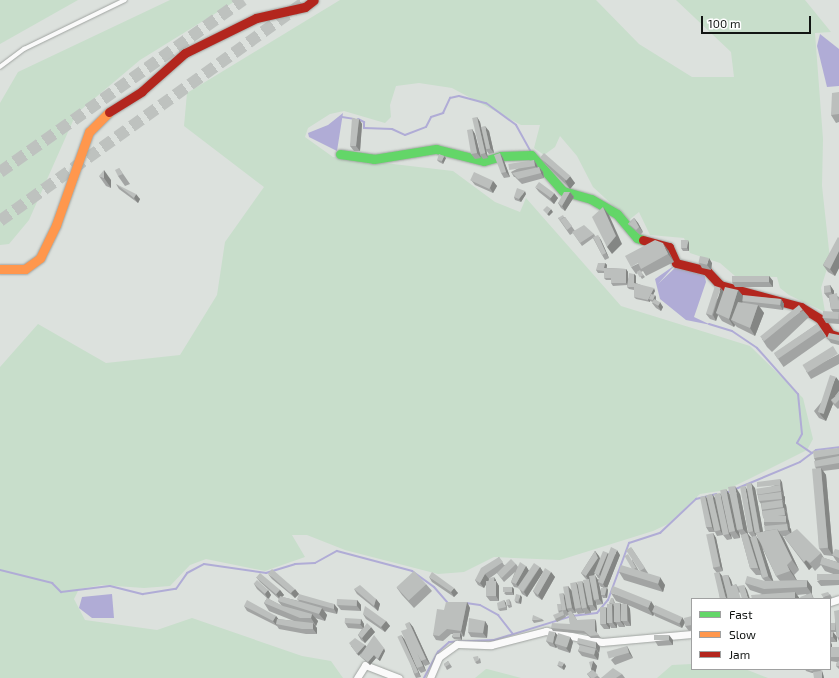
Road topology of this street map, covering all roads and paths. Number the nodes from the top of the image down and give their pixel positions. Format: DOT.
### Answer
graph roads {
  1 [pos="125,0"];
  2 [pos="314,0"];
  3 [pos="0,67"];
  4 [pos="340,154"];
  5 [pos="0,269"];
  6 [pos="839,337"];
  7 [pos="691,634"];
  8 [pos="357,678"];
  9 [pos="399,678"];
  10 [pos="430,678"];
  1 -- 3 [label="lane"];
  2 -- 5 [label="street"];
  4 -- 6 [label="street"];
  7 -- 10 [label="street"];
  8 -- 9 [label="street"];
}
